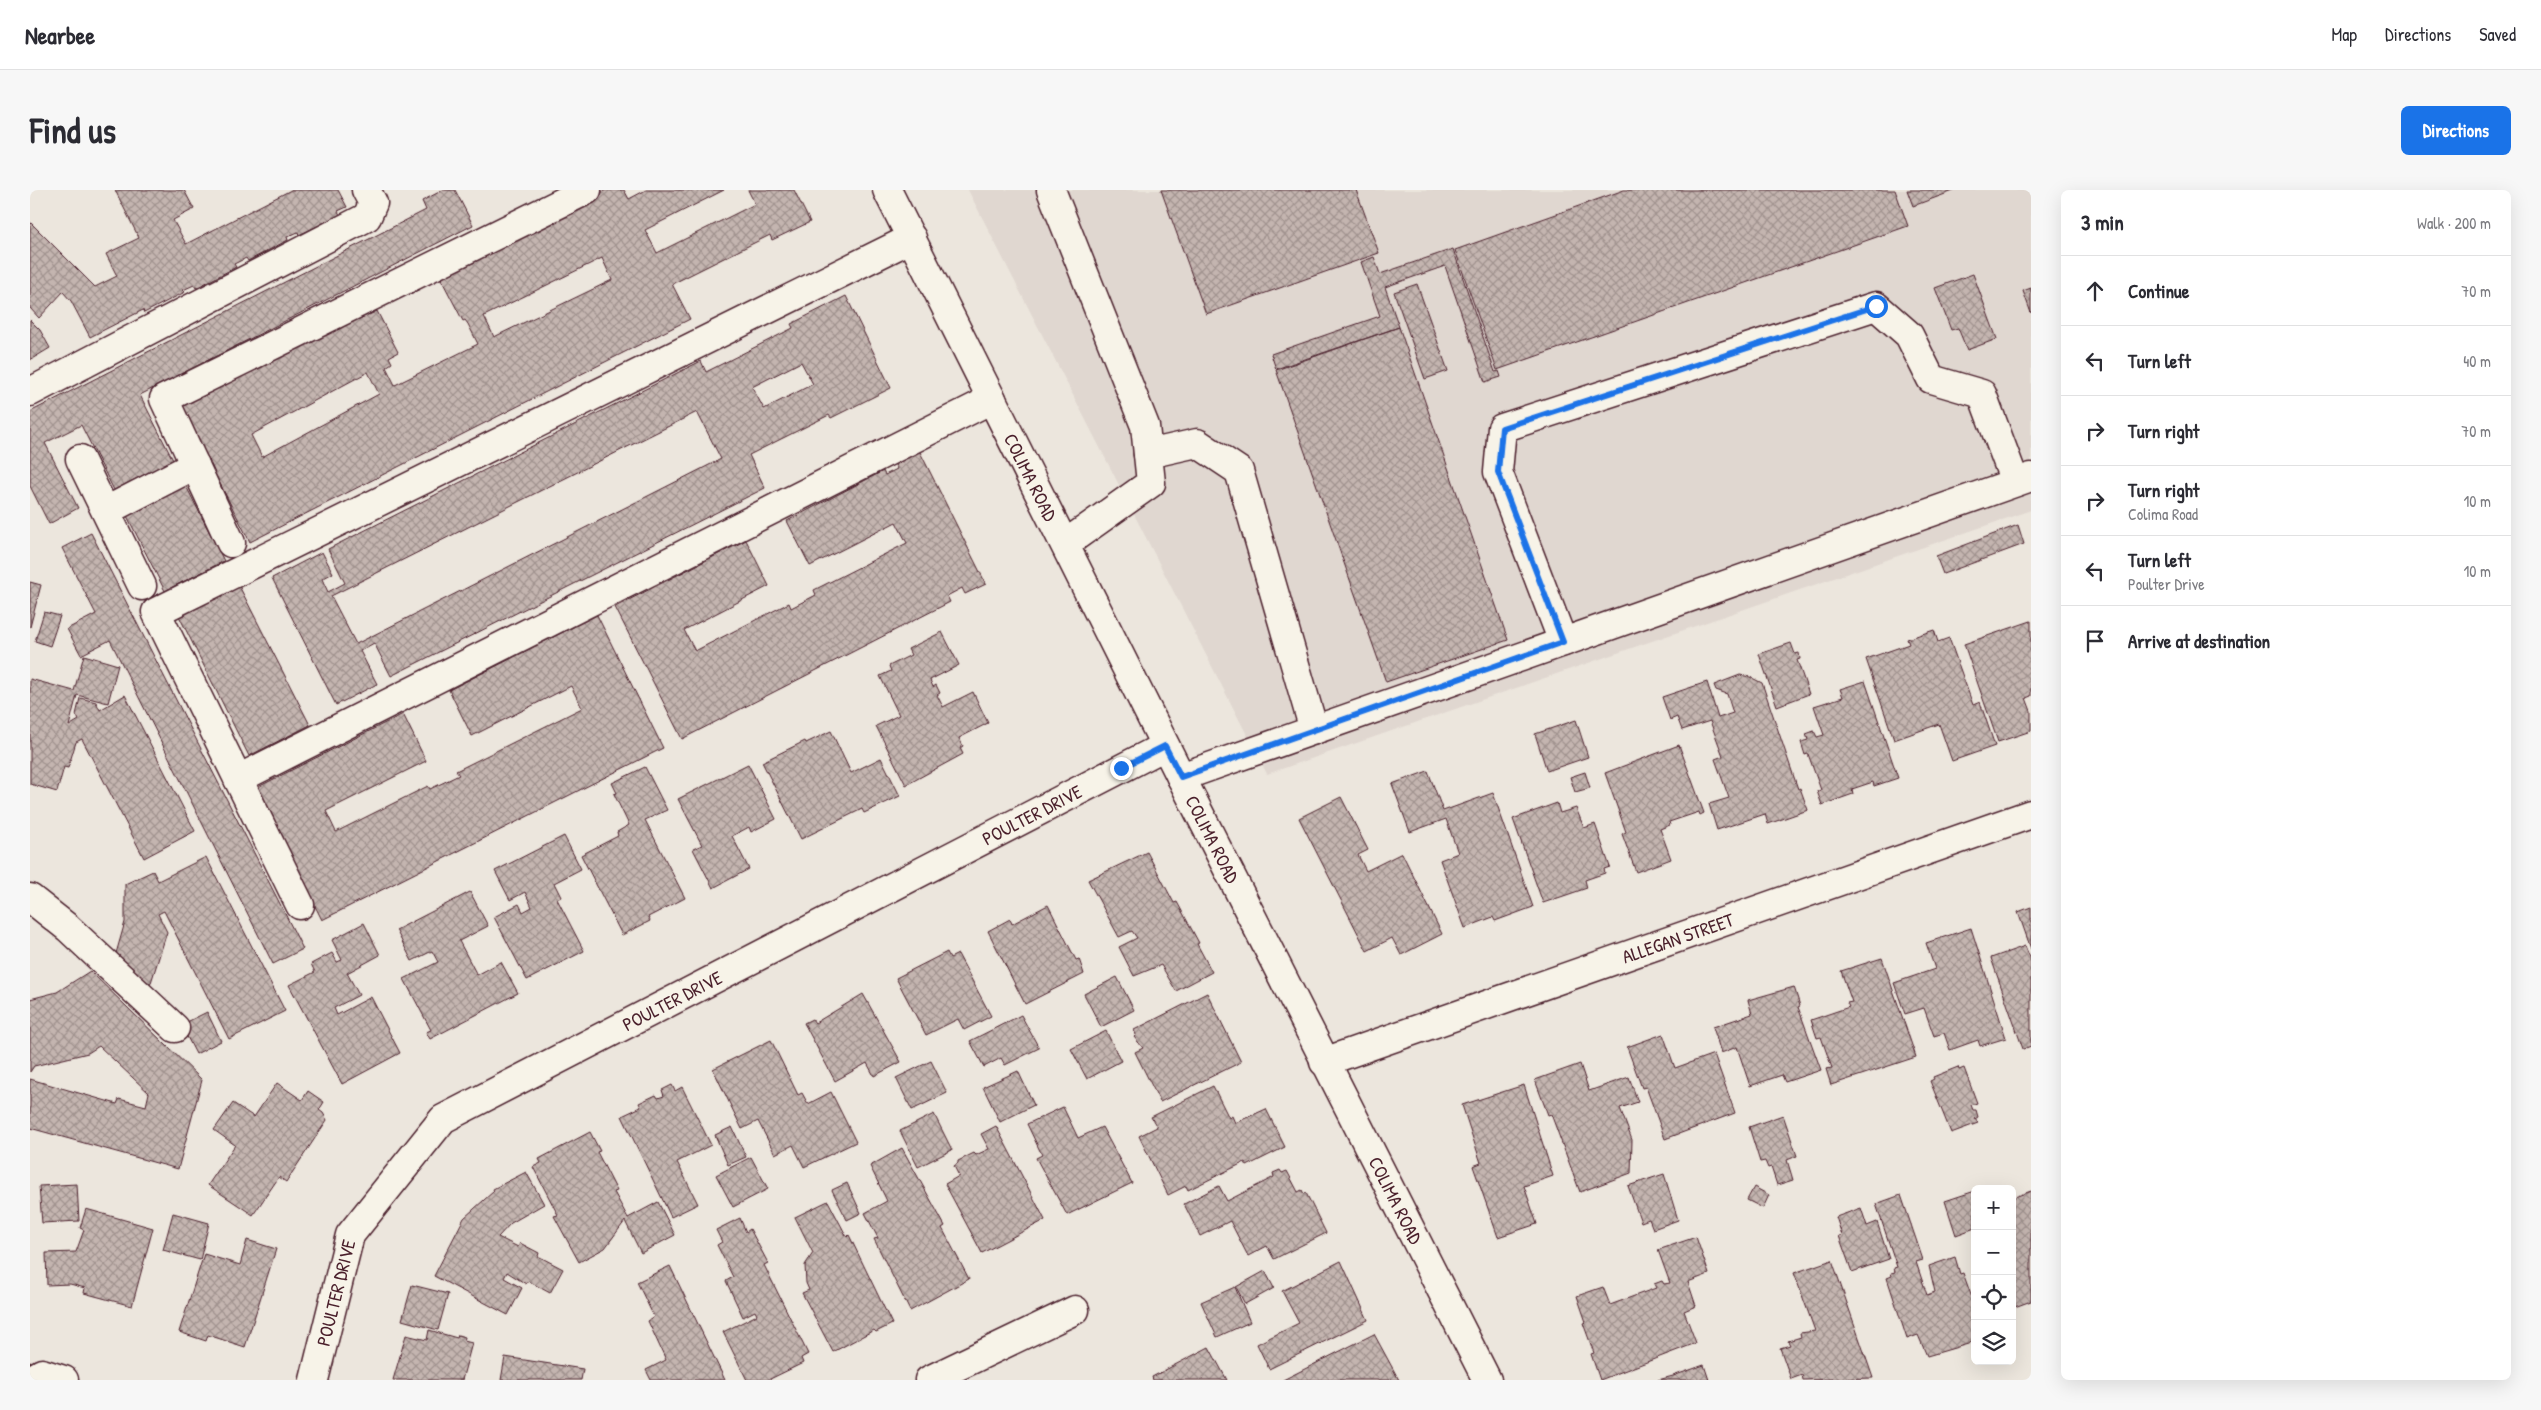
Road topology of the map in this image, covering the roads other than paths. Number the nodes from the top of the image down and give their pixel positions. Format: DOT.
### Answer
graph roads {
  1 [pos="366,190"];
  2 [pos="588,190"];
  3 [pos="887,190"];
  4 [pos="1051,190"];
  5 [pos="912,238"];
  6 [pos="30,392"];
  7 [pos="992,398"];
  8 [pos="1148,454"];
  9 [pos="80,459"];
  10 [pos="195,466"];
  11 [pos="2023,479"];
  12 [pos="106,511"];
  13 [pos="231,543"];
  14 [pos="1065,544"];
  15 [pos="142,586"];
  16 [pos="1563,642"];
  17 [pos="1314,730"];
  18 [pos="1165,746"];
  19 [pos="1181,777"];
  20 [pos="238,779"];
  21 [pos="2031,814"];
  22 [pos="30,898"];
  23 [pos="300,905"];
  24 [pos="175,1028"];
  25 [pos="1324,1062"];
  26 [pos="1075,1310"];
  27 [pos="30,1380"];
  28 [pos="64,1380"];
  29 [pos="314,1380"];
  30 [pos="929,1380"];
  31 [pos="1487,1380"];
  1 -- 6 [label="street"];
  2 -- 10 [label="street"];
  3 -- 5 [label="street, COLIMA ROAD"];
  4 -- 8 [label="street"];
  5 -- 7 [label="street, COLIMA ROAD"];
  5 -- 20 [label="street"];
  7 -- 14 [label="street, COLIMA ROAD"];
  7 -- 20 [label="street"];
  8 -- 14 [label="street"];
  8 -- 17 [label="street"];
  9 -- 12 [label="street"];
  10 -- 12 [label="street"];
  10 -- 13 [label="street"];
  11 -- 16 [label="street"];
  11 -- 16 [label="street"];
  12 -- 15 [label="street"];
  14 -- 18 [label="street, COLIMA ROAD"];
  16 -- 17 [label="street"];
  17 -- 19 [label="street"];
  18 -- 19 [label="street, COLIMA ROAD"];
  18 -- 29 [label="street, POULTER DRIVE"];
  19 -- 25 [label="street, COLIMA ROAD"];
  20 -- 23 [label="street"];
  21 -- 25 [label="street, ALLEGAN STREET"];
  22 -- 24 [label="street"];
  25 -- 31 [label="street, COLIMA ROAD"];
  26 -- 30 [label="street"];
  27 -- 28 [label="street"];
}
